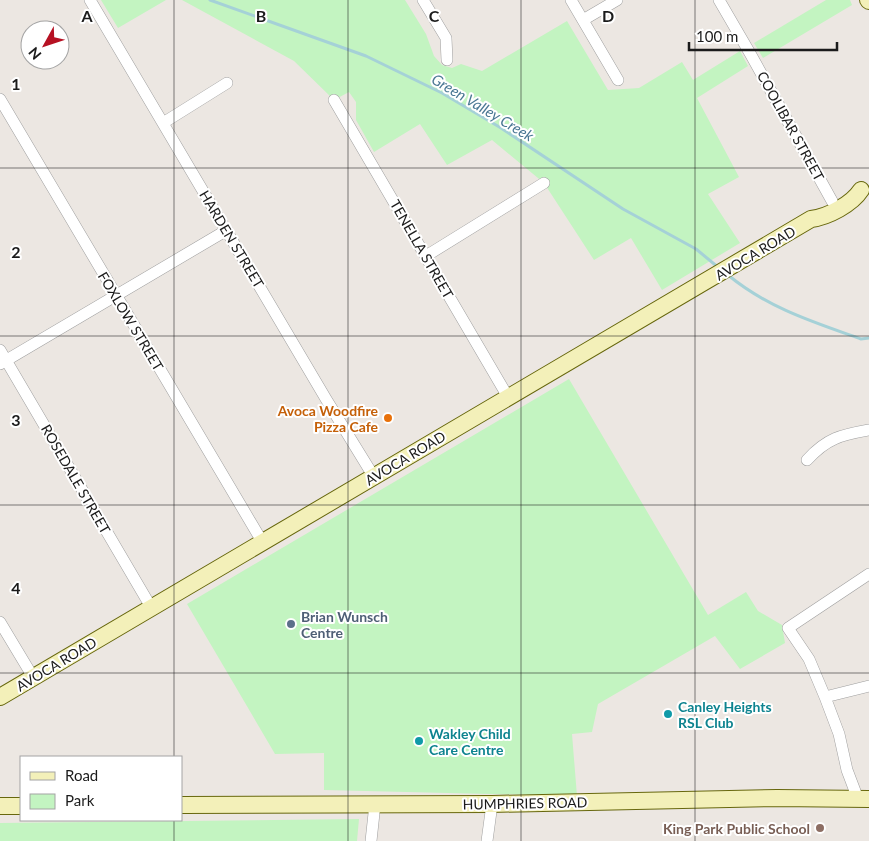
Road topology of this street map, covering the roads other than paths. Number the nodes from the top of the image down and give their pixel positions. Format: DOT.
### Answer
graph roads {
  1 [pos="90,0"];
  2 [pos="423,0"];
  3 [pos="571,0"];
  4 [pos="617,0"];
  5 [pos="718,0"];
  6 [pos="583,20"];
  7 [pos="447,60"];
  8 [pos="618,80"];
  9 [pos="227,83"];
  10 [pos="0,99"];
  11 [pos="334,100"];
  12 [pos="163,123"];
  13 [pos="544,183"];
  14 [pos="865,187"];
  15 [pos="832,201"];
  16 [pos="811,219"];
  17 [pos="227,230"];
  18 [pos="426,256"];
  19 [pos="116,296"];
  20 [pos="2,358"];
  21 [pos="508,397"];
  22 [pos="869,430"];
  23 [pos="807,460"];
  24 [pos="374,477"];
  25 [pos="263,543"];
  26 [pos="869,574"];
  27 [pos="151,607"];
  28 [pos="0,622"];
  29 [pos="33,677"];
  30 [pos="869,686"];
  31 [pos="0,697"];
  32 [pos="825,697"];
  33 [pos="863,799"];
  34 [pos="375,804"];
  35 [pos="492,804"];
  36 [pos="182,805"];
  37 [pos="0,806"];
  38 [pos="20,806"];
  39 [pos="371,841"];
  40 [pos="487,841"];
  1 -- 12 [label="street, HARDEN STREET"];
  2 -- 7 [label="street"];
  3 -- 6 [label="street"];
  4 -- 6 [label="street"];
  5 -- 15 [label="street, COOLIBAR STREET"];
  6 -- 8 [label="street"];
  9 -- 12 [label="street"];
  10 -- 19 [label="street, FOXLOW STREET"];
  11 -- 18 [label="street, TENELLA STREET"];
  12 -- 17 [label="street, HARDEN STREET"];
  13 -- 18 [label="street"];
  14 -- 15 [label="main road, AVOCA ROAD"];
  14 -- 16 [label="main road, AVOCA ROAD"];
  15 -- 16 [label="main road, AVOCA ROAD"];
  16 -- 21 [label="main road, AVOCA ROAD"];
  17 -- 19 [label="street"];
  17 -- 24 [label="street, HARDEN STREET"];
  18 -- 21 [label="street, TENELLA STREET"];
  19 -- 20 [label="street"];
  19 -- 25 [label="street, FOXLOW STREET"];
  20 -- 27 [label="street, ROSEDALE STREET"];
  21 -- 24 [label="main road, AVOCA ROAD"];
  22 -- 23 [label="street"];
  24 -- 25 [label="main road, AVOCA ROAD"];
  25 -- 27 [label="main road, AVOCA ROAD"];
  26 -- 32 [label="street"];
  27 -- 29 [label="main road, AVOCA ROAD"];
  28 -- 29 [label="street"];
  29 -- 31 [label="main road, AVOCA ROAD"];
  30 -- 32 [label="street"];
  32 -- 33 [label="street"];
  33 -- 35 [label="main road, HUMPHRIES ROAD"];
  34 -- 35 [label="main road, HUMPHRIES ROAD"];
  34 -- 36 [label="main road, HUMPHRIES ROAD"];
  34 -- 39 [label="street"];
  35 -- 40 [label="street"];
  37 -- 38 [label="main road"];
}
